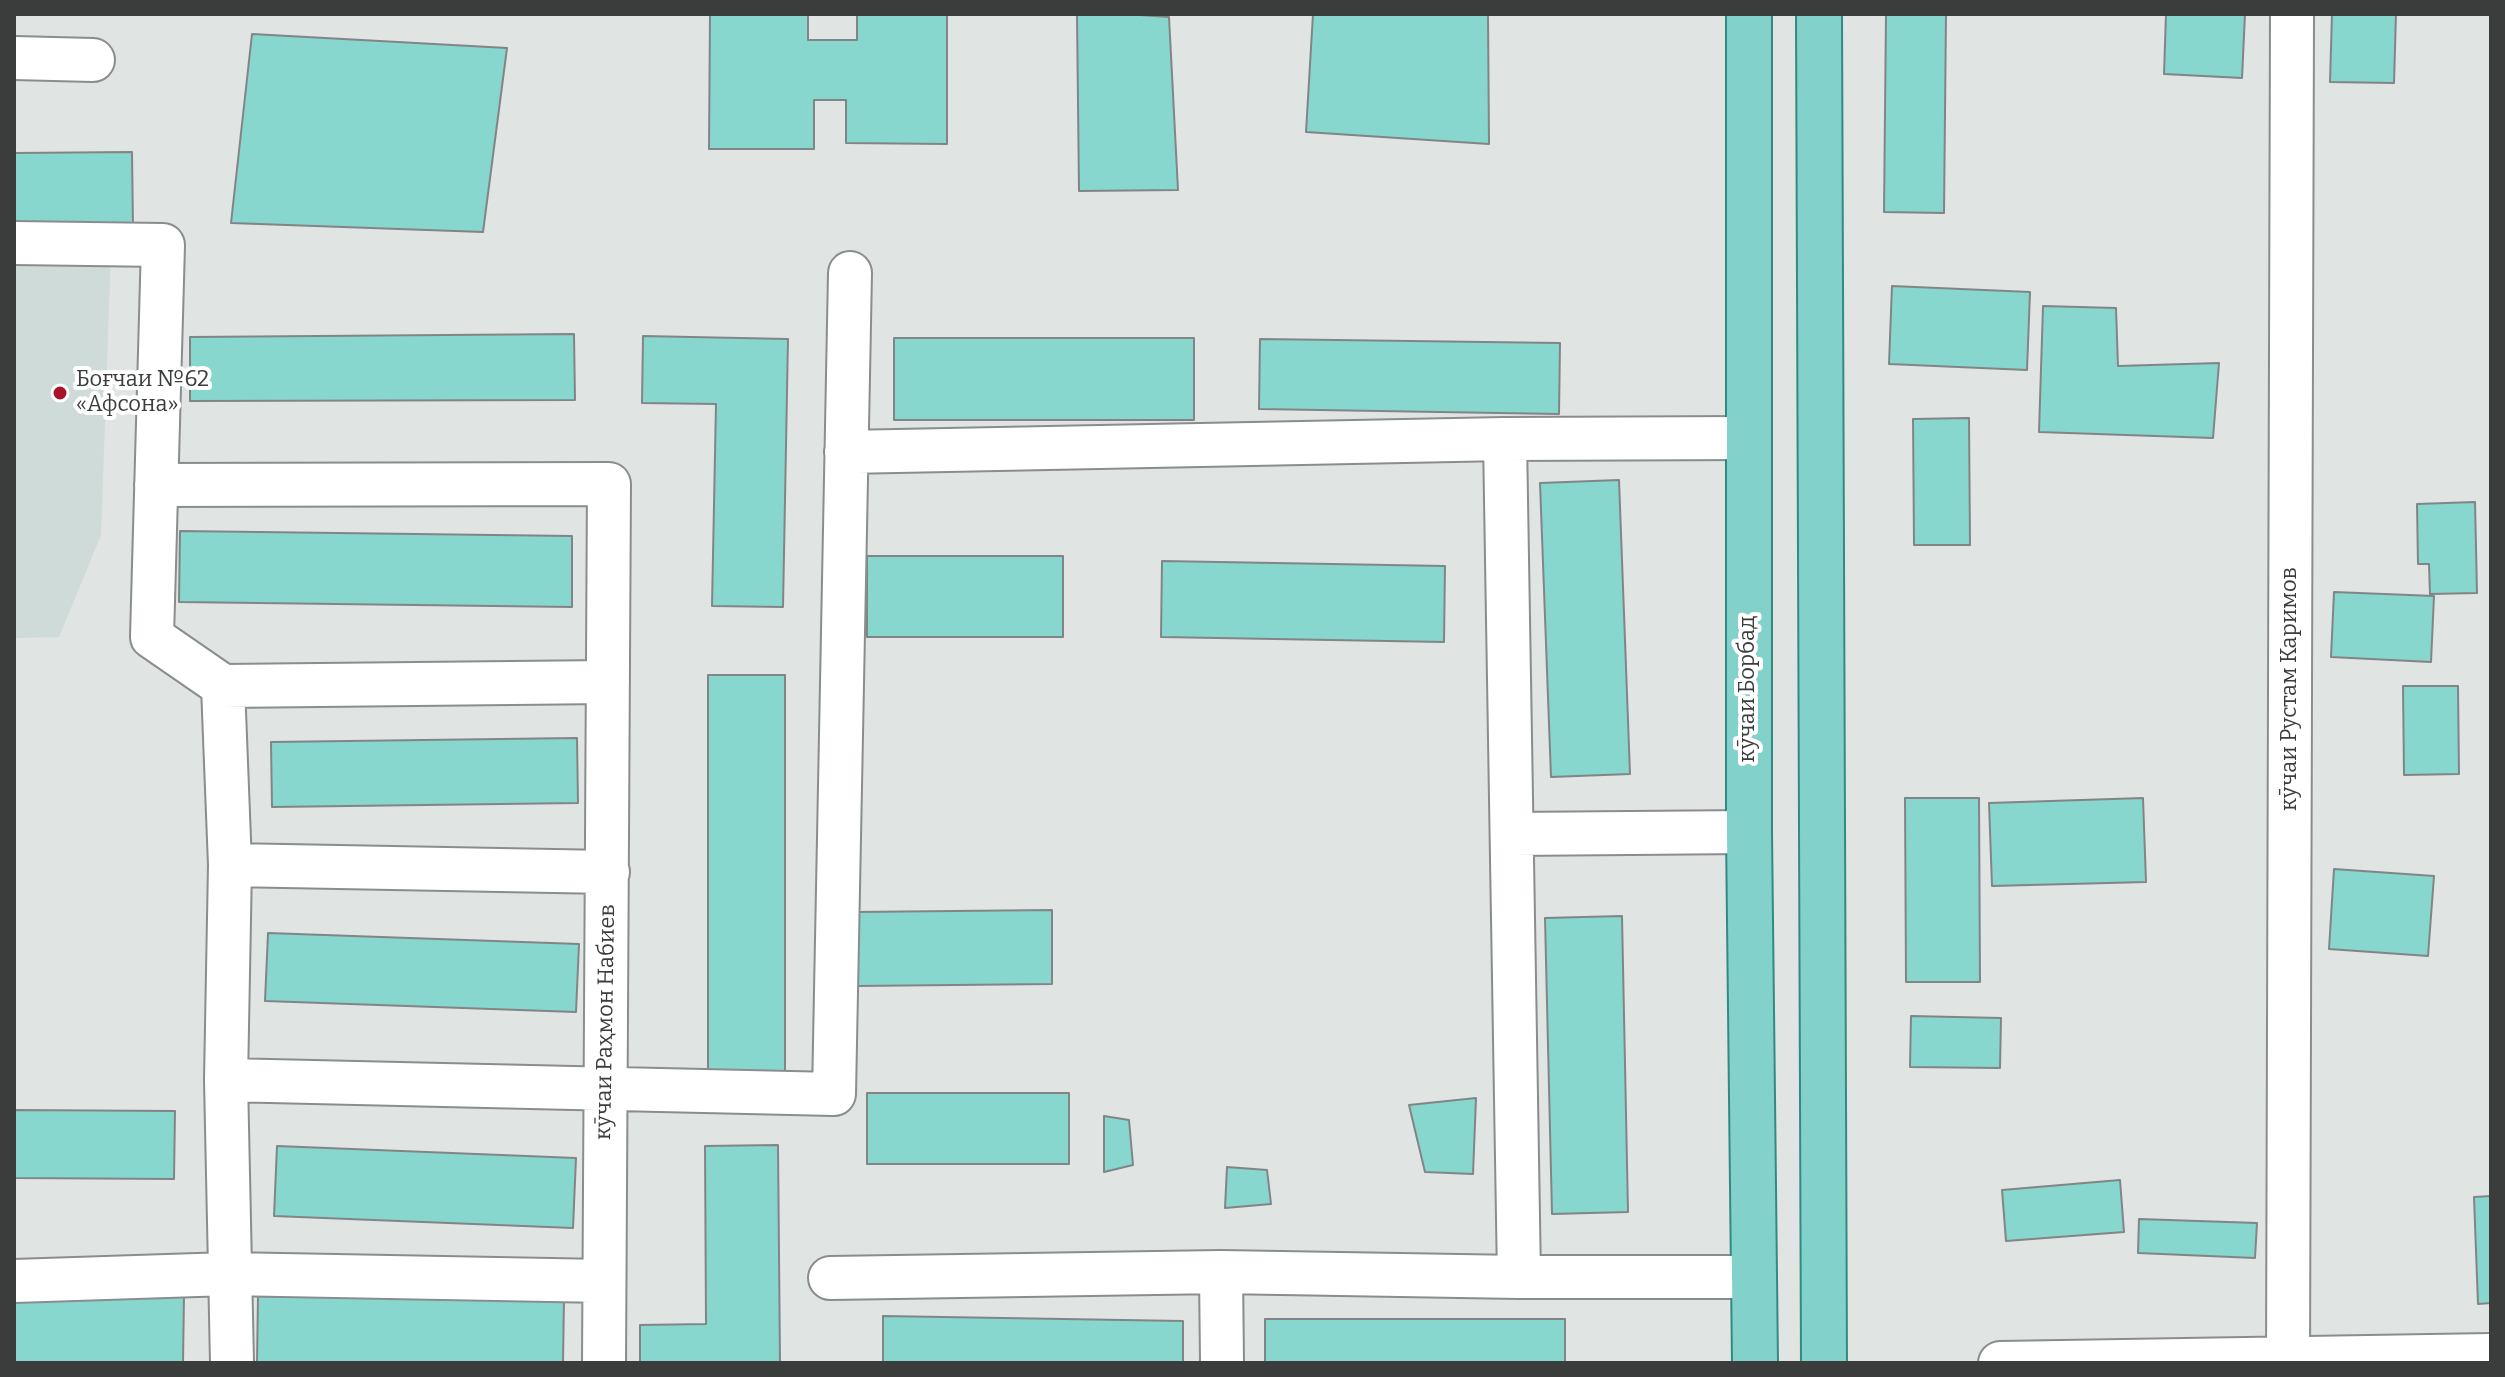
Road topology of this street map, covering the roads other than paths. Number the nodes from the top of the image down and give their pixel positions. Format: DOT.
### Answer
graph roads {
  1 [pos="1749,14"];
  2 [pos="1819,14"];
  3 [pos="2292,14"];
  4 [pos="14,58"];
  5 [pos="93,60"];
  6 [pos="14,243"];
  7 [pos="850,273"];
  8 [pos="1747,438"];
  9 [pos="1505,439"];
  10 [pos="846,452"];
  11 [pos="156,485"];
  12 [pos="608,682"];
  13 [pos="223,686"];
  14 [pos="1749,832"];
  15 [pos="1512,834"];
  16 [pos="230,865"];
  17 [pos="608,872"];
  18 [pos="226,1080"];
  19 [pos="606,1089"];
  20 [pos="1221,1272"];
  21 [pos="228,1274"];
  22 [pos="1519,1277"];
  23 [pos="1754,1277"];
  24 [pos="830,1278"];
  25 [pos="14,1281"];
  26 [pos="604,1281"];
  27 [pos="2491,1355"];
  28 [pos="2288,1361"];
  29 [pos="232,1363"];
  30 [pos="604,1363"];
  31 [pos="1222,1363"];
  32 [pos="1755,1363"];
  33 [pos="1824,1363"];
  34 [pos="2000,1363"];
  1 -- 8 [label="main road, кӯчаи Борбад"];
  2 -- 33 [label="main road"];
  3 -- 28 [label="street, кӯчаи Рустам Каримов"];
  4 -- 5 [label="street"];
  6 -- 11 [label="street"];
  7 -- 10 [label="street"];
  8 -- 9 [label="street"];
  8 -- 14 [label="main road, кӯчаи Борбад"];
  9 -- 10 [label="street"];
  9 -- 15 [label="street"];
  10 -- 19 [label="street"];
  11 -- 12 [label="street, кӯчаи Раҳмон Набиев"];
  11 -- 13 [label="street"];
  12 -- 13 [label="street"];
  12 -- 17 [label="street, кӯчаи Раҳмон Набиев"];
  13 -- 16 [label="street"];
  14 -- 15 [label="street"];
  14 -- 23 [label="main road, кӯчаи Борбад"];
  15 -- 22 [label="street"];
  16 -- 17 [label="street"];
  16 -- 18 [label="street"];
  17 -- 19 [label="street, кӯчаи Раҳмон Набиев"];
  18 -- 19 [label="street"];
  18 -- 21 [label="street"];
  19 -- 26 [label="street, кӯчаи Раҳмон Набиев"];
  20 -- 22 [label="street"];
  20 -- 24 [label="street"];
  20 -- 31 [label="street"];
  21 -- 25 [label="street"];
  21 -- 26 [label="street"];
  21 -- 29 [label="street"];
  22 -- 23 [label="street"];
  23 -- 32 [label="main road, кӯчаи Борбад"];
  26 -- 30 [label="street, кӯчаи Раҳмон Набиев"];
  27 -- 28 [label="street"];
  28 -- 34 [label="street"];
}
